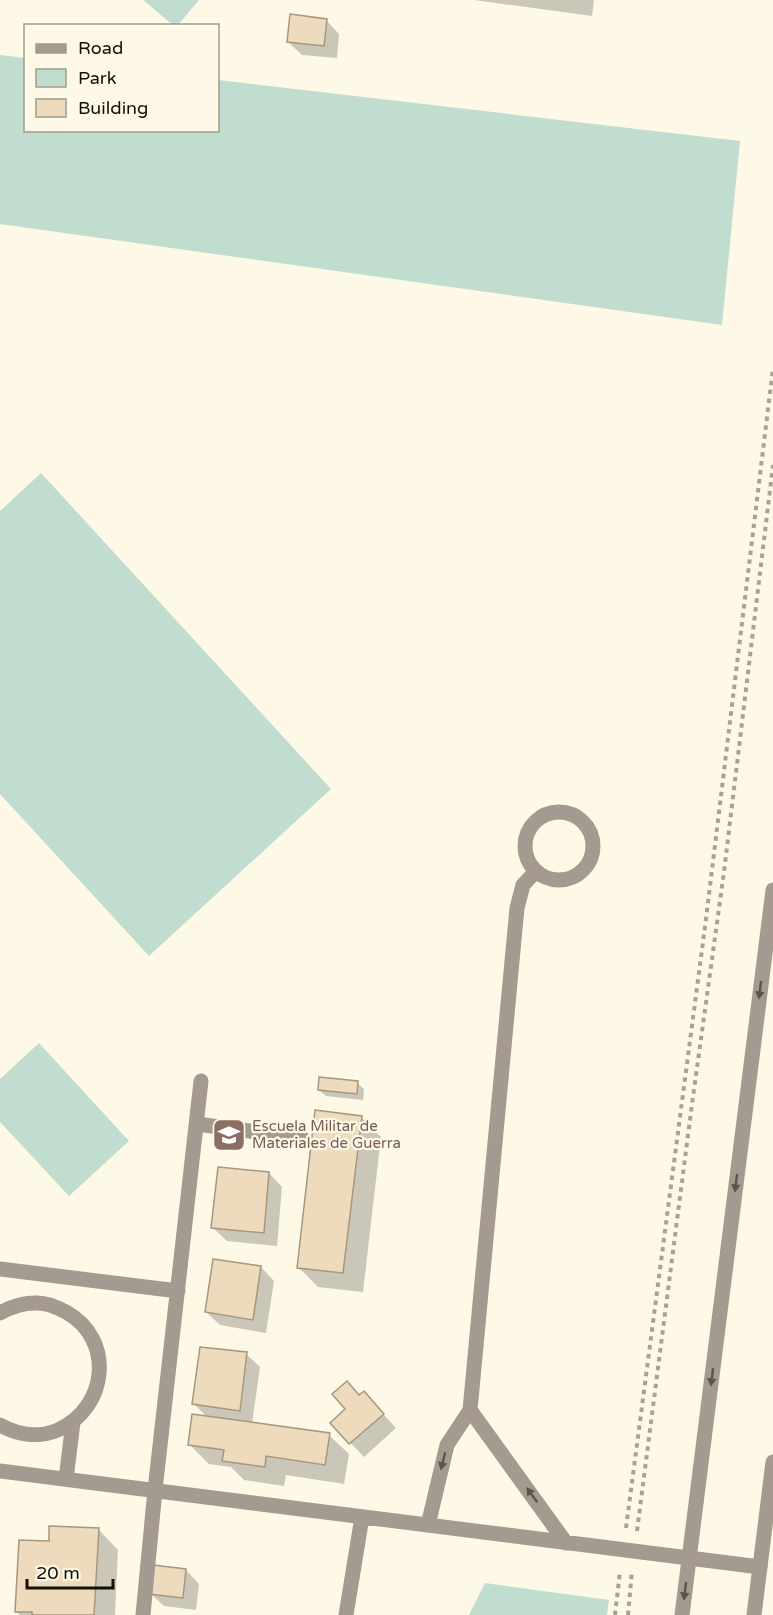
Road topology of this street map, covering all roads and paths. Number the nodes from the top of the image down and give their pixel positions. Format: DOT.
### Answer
graph roads {
  1 [pos="773,368"];
  2 [pos="773,465"];
  3 [pos="536,871"];
  4 [pos="773,890"];
  5 [pos="201,1081"];
  6 [pos="197,1124"];
  7 [pos="302,1138"];
  8 [pos="0,1269"];
  9 [pos="178,1292"];
  10 [pos="0,1313"];
  11 [pos="470,1410"];
  12 [pos="73,1422"];
  13 [pos="0,1425"];
  14 [pos="773,1462"];
  15 [pos="0,1471"];
  16 [pos="66,1479"];
  17 [pos="155,1490"];
  18 [pos="362,1517"];
  19 [pos="428,1525"];
  20 [pos="566,1542"];
  21 [pos="629,1550"];
  22 [pos="689,1558"];
  23 [pos="760,1567"];
  24 [pos="143,1615"];
  25 [pos="346,1615"];
  26 [pos="615,1615"];
  27 [pos="628,1615"];
  28 [pos="682,1615"];
  29 [pos="754,1615"];
  1 -- 21 [label="path"];
  2 -- 21 [label="path"];
  3 -- 3 [label="street"];
  3 -- 11 [label="street"];
  4 -- 22 [label="street, one-way"];
  5 -- 6 [label="street"];
  6 -- 7 [label="street"];
  6 -- 9 [label="street"];
  8 -- 9 [label="street"];
  9 -- 17 [label="street"];
  10 -- 12 [label="street"];
  11 -- 19 [label="street, one-way"];
  20 -- 11 [label="street, one-way"];
  12 -- 13 [label="street"];
  12 -- 16 [label="street"];
  14 -- 23 [label="street"];
  15 -- 16 [label="street"];
  16 -- 17 [label="street"];
  17 -- 18 [label="street"];
  17 -- 24 [label="street"];
  18 -- 19 [label="street"];
  18 -- 25 [label="street"];
  19 -- 20 [label="street"];
  20 -- 21 [label="street"];
  21 -- 22 [label="street"];
  21 -- 26 [label="path"];
  21 -- 27 [label="path"];
  22 -- 23 [label="street"];
  22 -- 28 [label="street, one-way"];
  23 -- 29 [label="street"];
}
